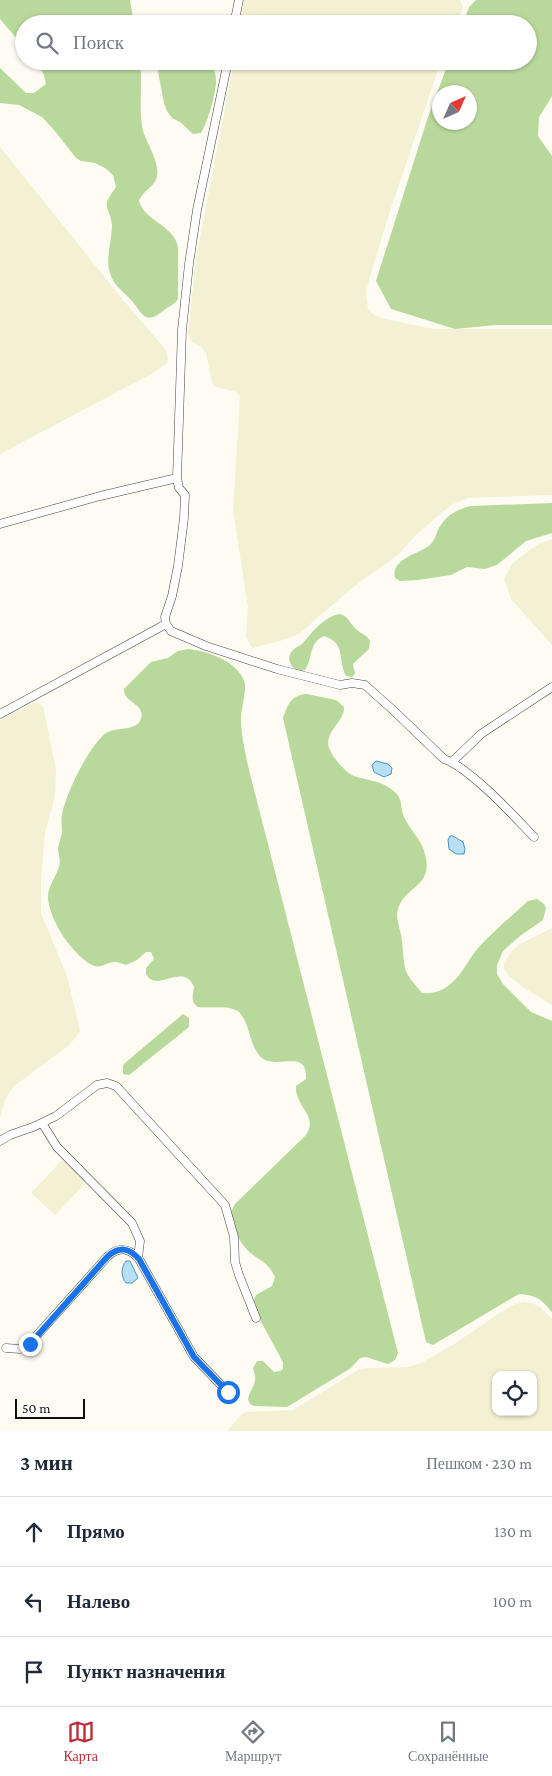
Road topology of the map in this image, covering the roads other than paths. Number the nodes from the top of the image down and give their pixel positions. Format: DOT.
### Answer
graph roads {
  1 [pos="239,0"];
  2 [pos="236,15"];
  3 [pos="226,70"];
  4 [pos="177,478"];
  5 [pos="0,524"];
  6 [pos="166,624"];
  7 [pos="552,687"];
  8 [pos="0,714"];
  9 [pos="452,762"];
  10 [pos="534,837"];
  11 [pos="42,1123"];
  12 [pos="0,1141"];
  13 [pos="138,1258"];
  14 [pos="256,1318"];
  15 [pos="6,1348"];
  16 [pos="228,1392"];
  1 -- 2 [label="street"];
  3 -- 4 [label="street"];
  4 -- 5 [label="street"];
  4 -- 6 [label="street"];
  6 -- 8 [label="street"];
  6 -- 9 [label="street"];
  7 -- 9 [label="street"];
  9 -- 10 [label="street"];
  11 -- 12 [label="street"];
  11 -- 13 [label="street"];
  11 -- 14 [label="street"];
  13 -- 15 [label="street"];
  13 -- 16 [label="street"];
}
